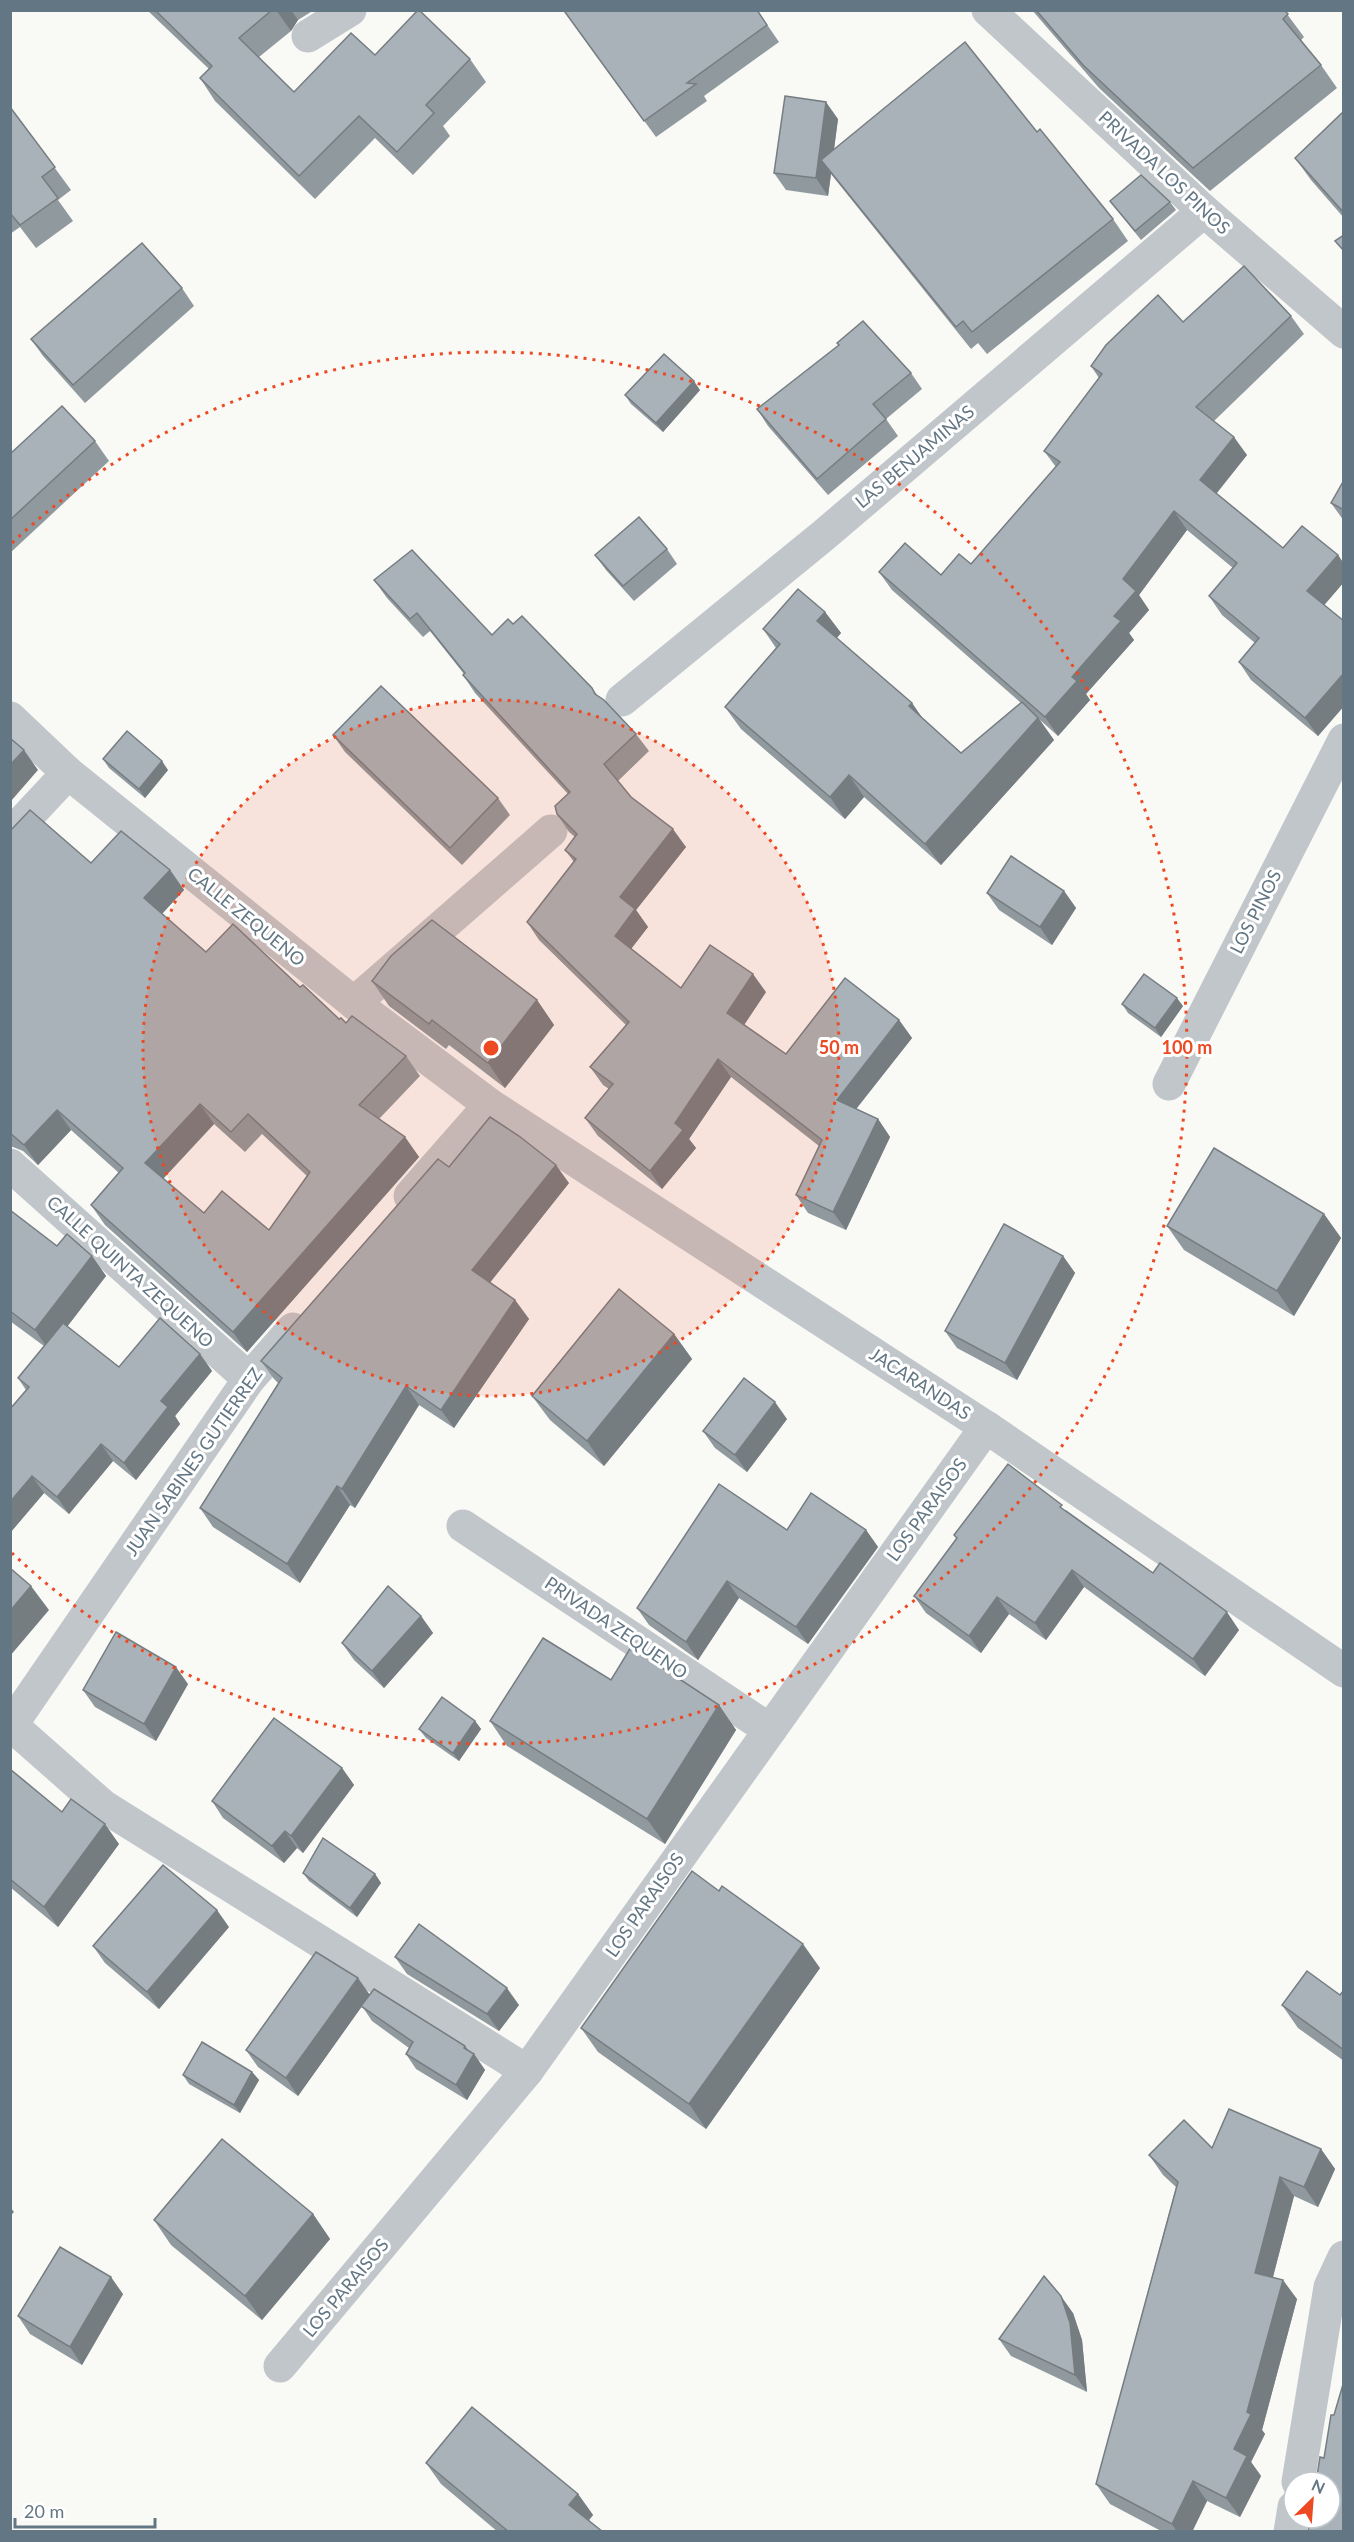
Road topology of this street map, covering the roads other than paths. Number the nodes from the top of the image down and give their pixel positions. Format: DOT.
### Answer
graph roads {
  1 [pos="350,10"];
  2 [pos="988,10"];
  3 [pos="308,36"];
  4 [pos="1204,211"];
  5 [pos="1344,332"];
  6 [pos="622,700"];
  7 [pos="10,718"];
  8 [pos="1344,740"];
  9 [pos="68,773"];
  10 [pos="551,831"];
  11 [pos="10,835"];
  12 [pos="354,1003"];
  13 [pos="1169,1084"];
  14 [pos="490,1105"];
  15 [pos="10,1165"];
  16 [pos="389,1220"];
  17 [pos="311,1309"];
  18 [pos="249,1379"];
  19 [pos="986,1427"];
  20 [pos="463,1526"];
  21 [pos="1344,1671"];
  22 [pos="11,1726"];
  23 [pos="770,1730"];
  24 [pos="527,2071"];
  25 [pos="1344,2257"];
  26 [pos="280,2366"];
  27 [pos="1300,2470"];
  1 -- 3 [label="street"];
  2 -- 4 [label="street, PRIVADA LOS PINOS"];
  4 -- 5 [label="street, PRIVADA LOS PINOS"];
  4 -- 6 [label="street, LAS BENJAMINAS"];
  7 -- 9 [label="street, CALLE ZEQUENO"];
  8 -- 13 [label="street, LOS PINOS"];
  9 -- 11 [label="street"];
  9 -- 12 [label="street, CALLE ZEQUENO"];
  10 -- 12 [label="street"];
  12 -- 14 [label="street, CALLE ZEQUENO"];
  14 -- 16 [label="street"];
  14 -- 19 [label="street, JACARANDAS"];
  15 -- 18 [label="street, CALLE QUINTA ZEQUENO"];
  17 -- 18 [label="street, JUAN SABINES GUTIERREZ"];
  18 -- 22 [label="street, JUAN SABINES GUTIERREZ"];
  19 -- 21 [label="street, JACARANDAS"];
  19 -- 23 [label="street, LOS PARAISOS"];
  20 -- 23 [label="street, PRIVADA ZEQUENO"];
  22 -- 24 [label="street"];
  23 -- 24 [label="street, LOS PARAISOS"];
  24 -- 26 [label="street, LOS PARAISOS"];
  25 -- 27 [label="street"];
}
